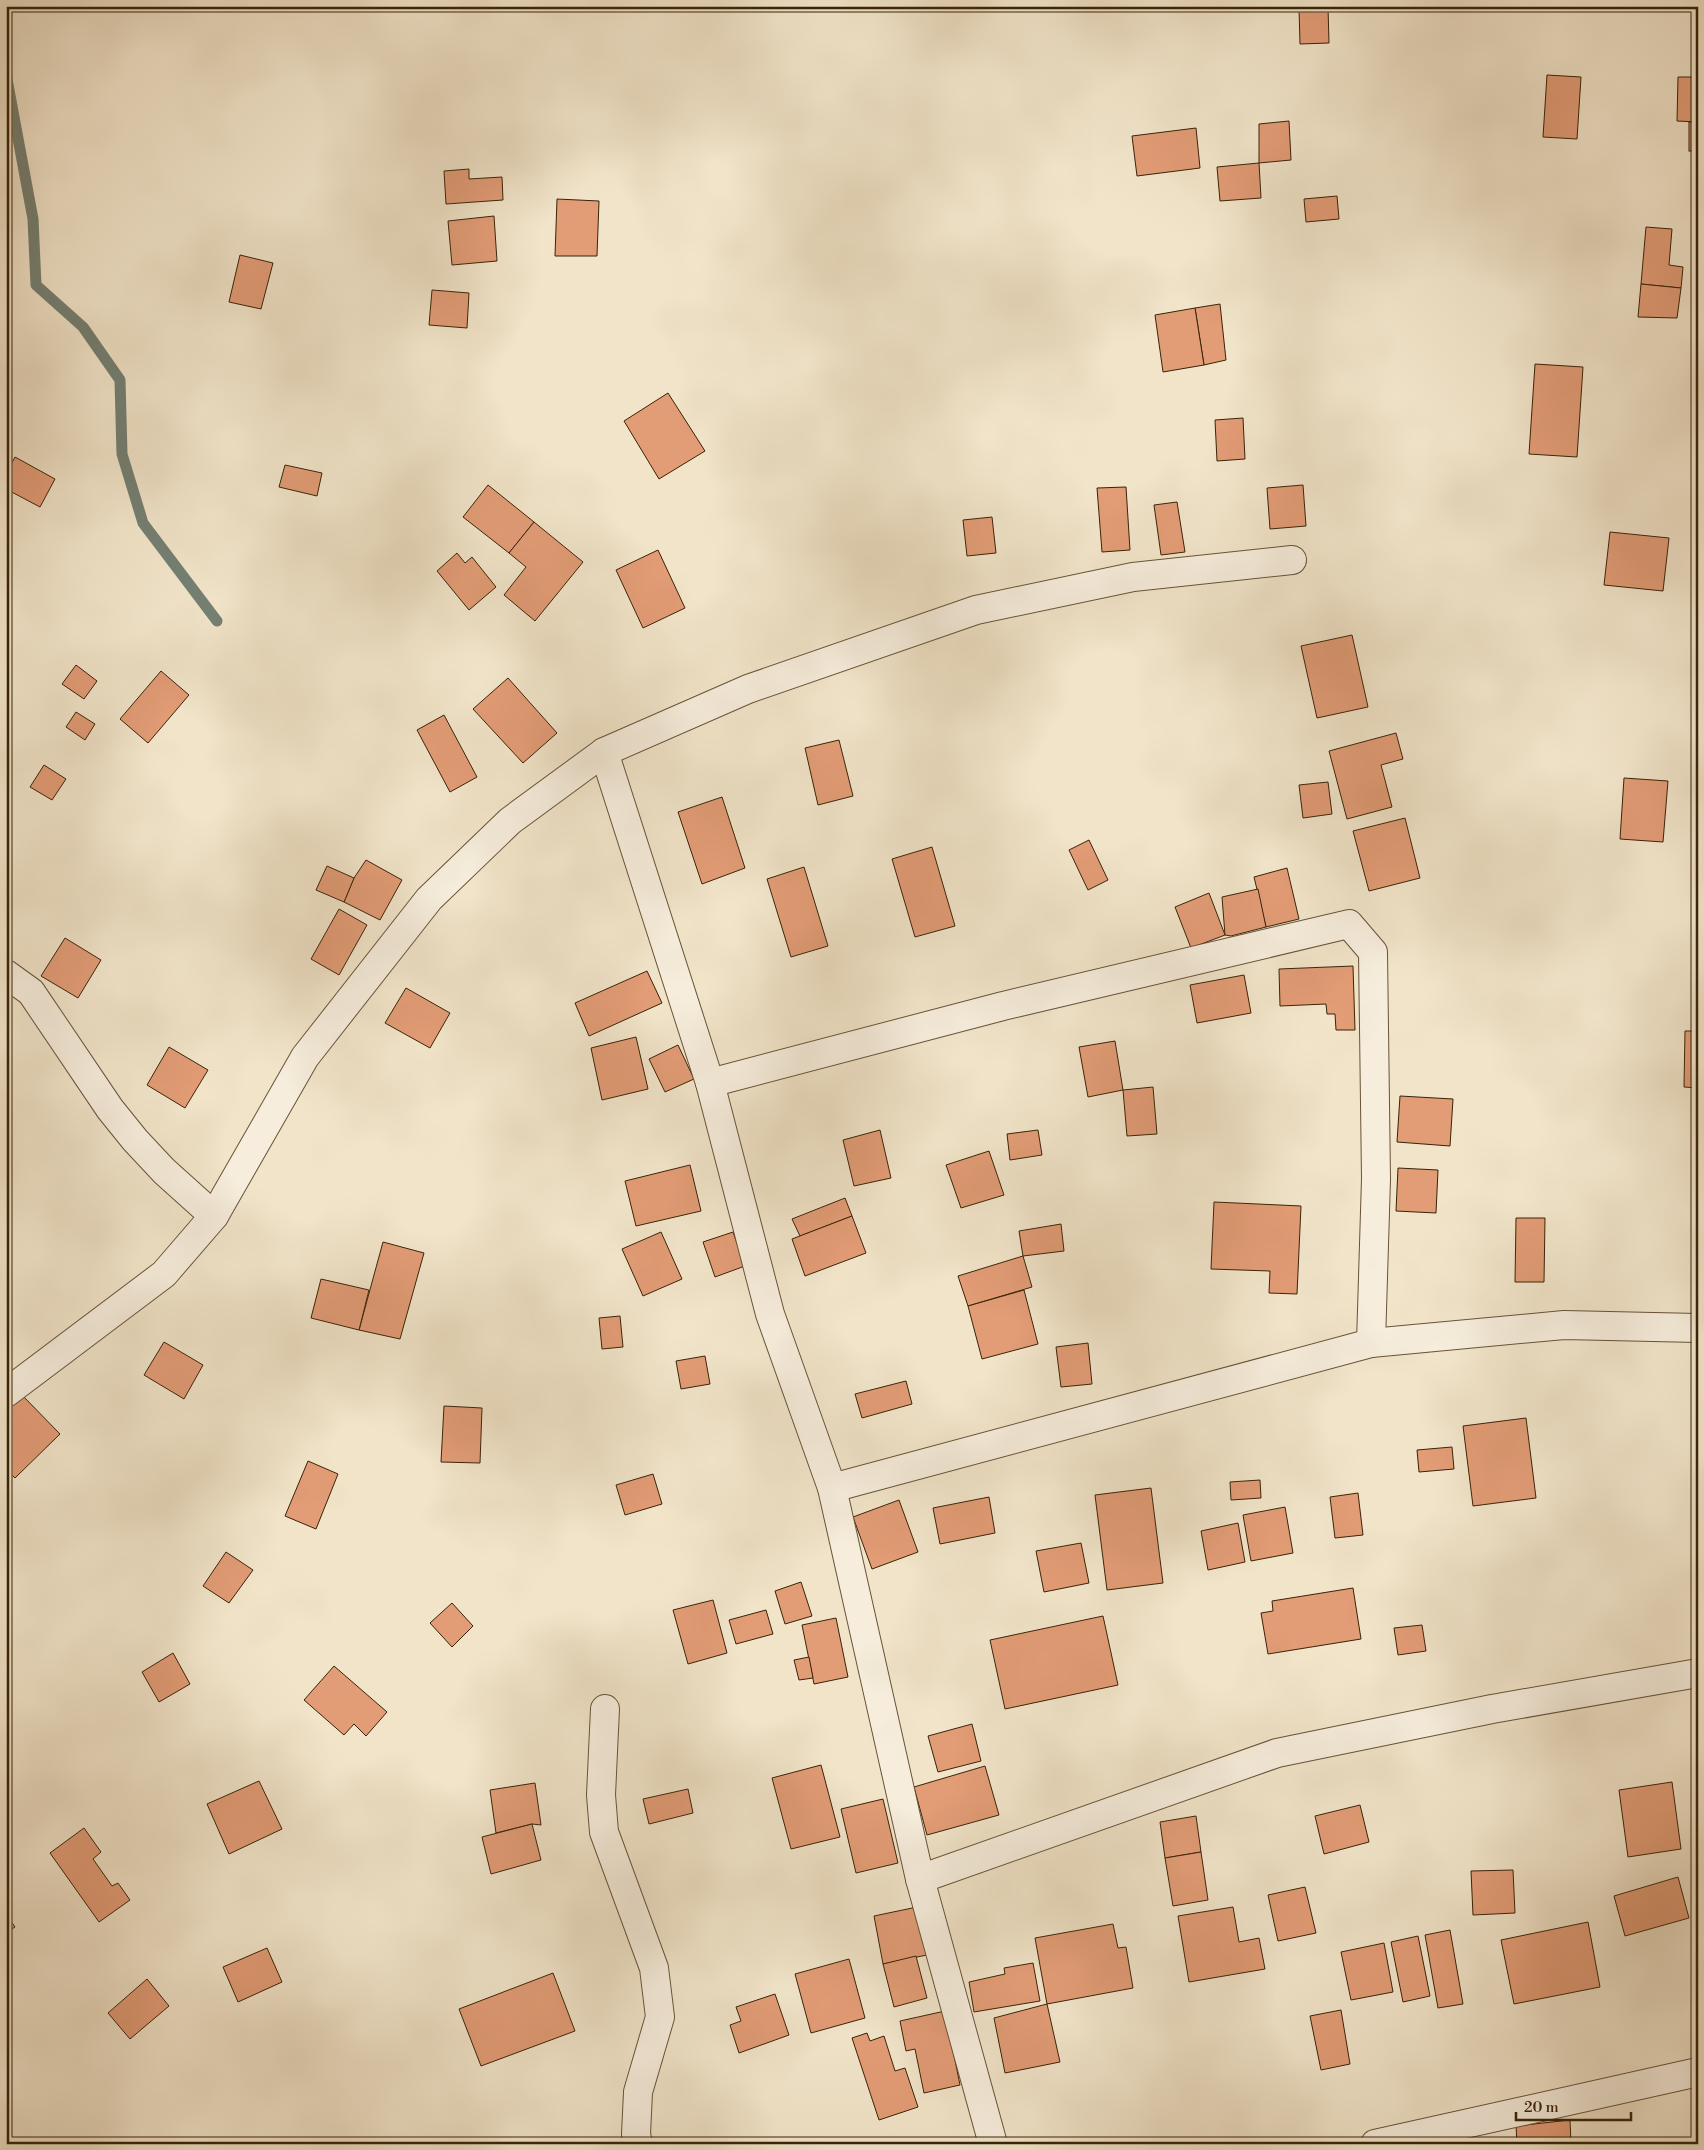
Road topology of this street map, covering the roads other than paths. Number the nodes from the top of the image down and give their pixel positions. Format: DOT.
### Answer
graph roads {
  1 [pos="1292,560"];
  2 [pos="604,752"];
  3 [pos="6,974"];
  4 [pos="710,1082"];
  5 [pos="214,1216"];
  6 [pos="1698,1328"];
  7 [pos="1371,1343"];
  8 [pos="6,1392"];
  9 [pos="832,1488"];
  10 [pos="1698,1673"];
  11 [pos="605,1709"];
  12 [pos="920,1879"];
  13 [pos="1698,2072"];
  14 [pos="638,2144"];
  15 [pos="993,2144"];
  16 [pos="1375,2144"];
  1 -- 2 [label="street"];
  2 -- 4 [label="street"];
  2 -- 5 [label="street"];
  3 -- 5 [label="street"];
  4 -- 7 [label="street"];
  4 -- 9 [label="street"];
  5 -- 8 [label="street"];
  6 -- 7 [label="street"];
  7 -- 9 [label="street"];
  9 -- 12 [label="street"];
  10 -- 12 [label="street"];
  11 -- 14 [label="street"];
  12 -- 15 [label="street"];
  13 -- 16 [label="street"];
}
